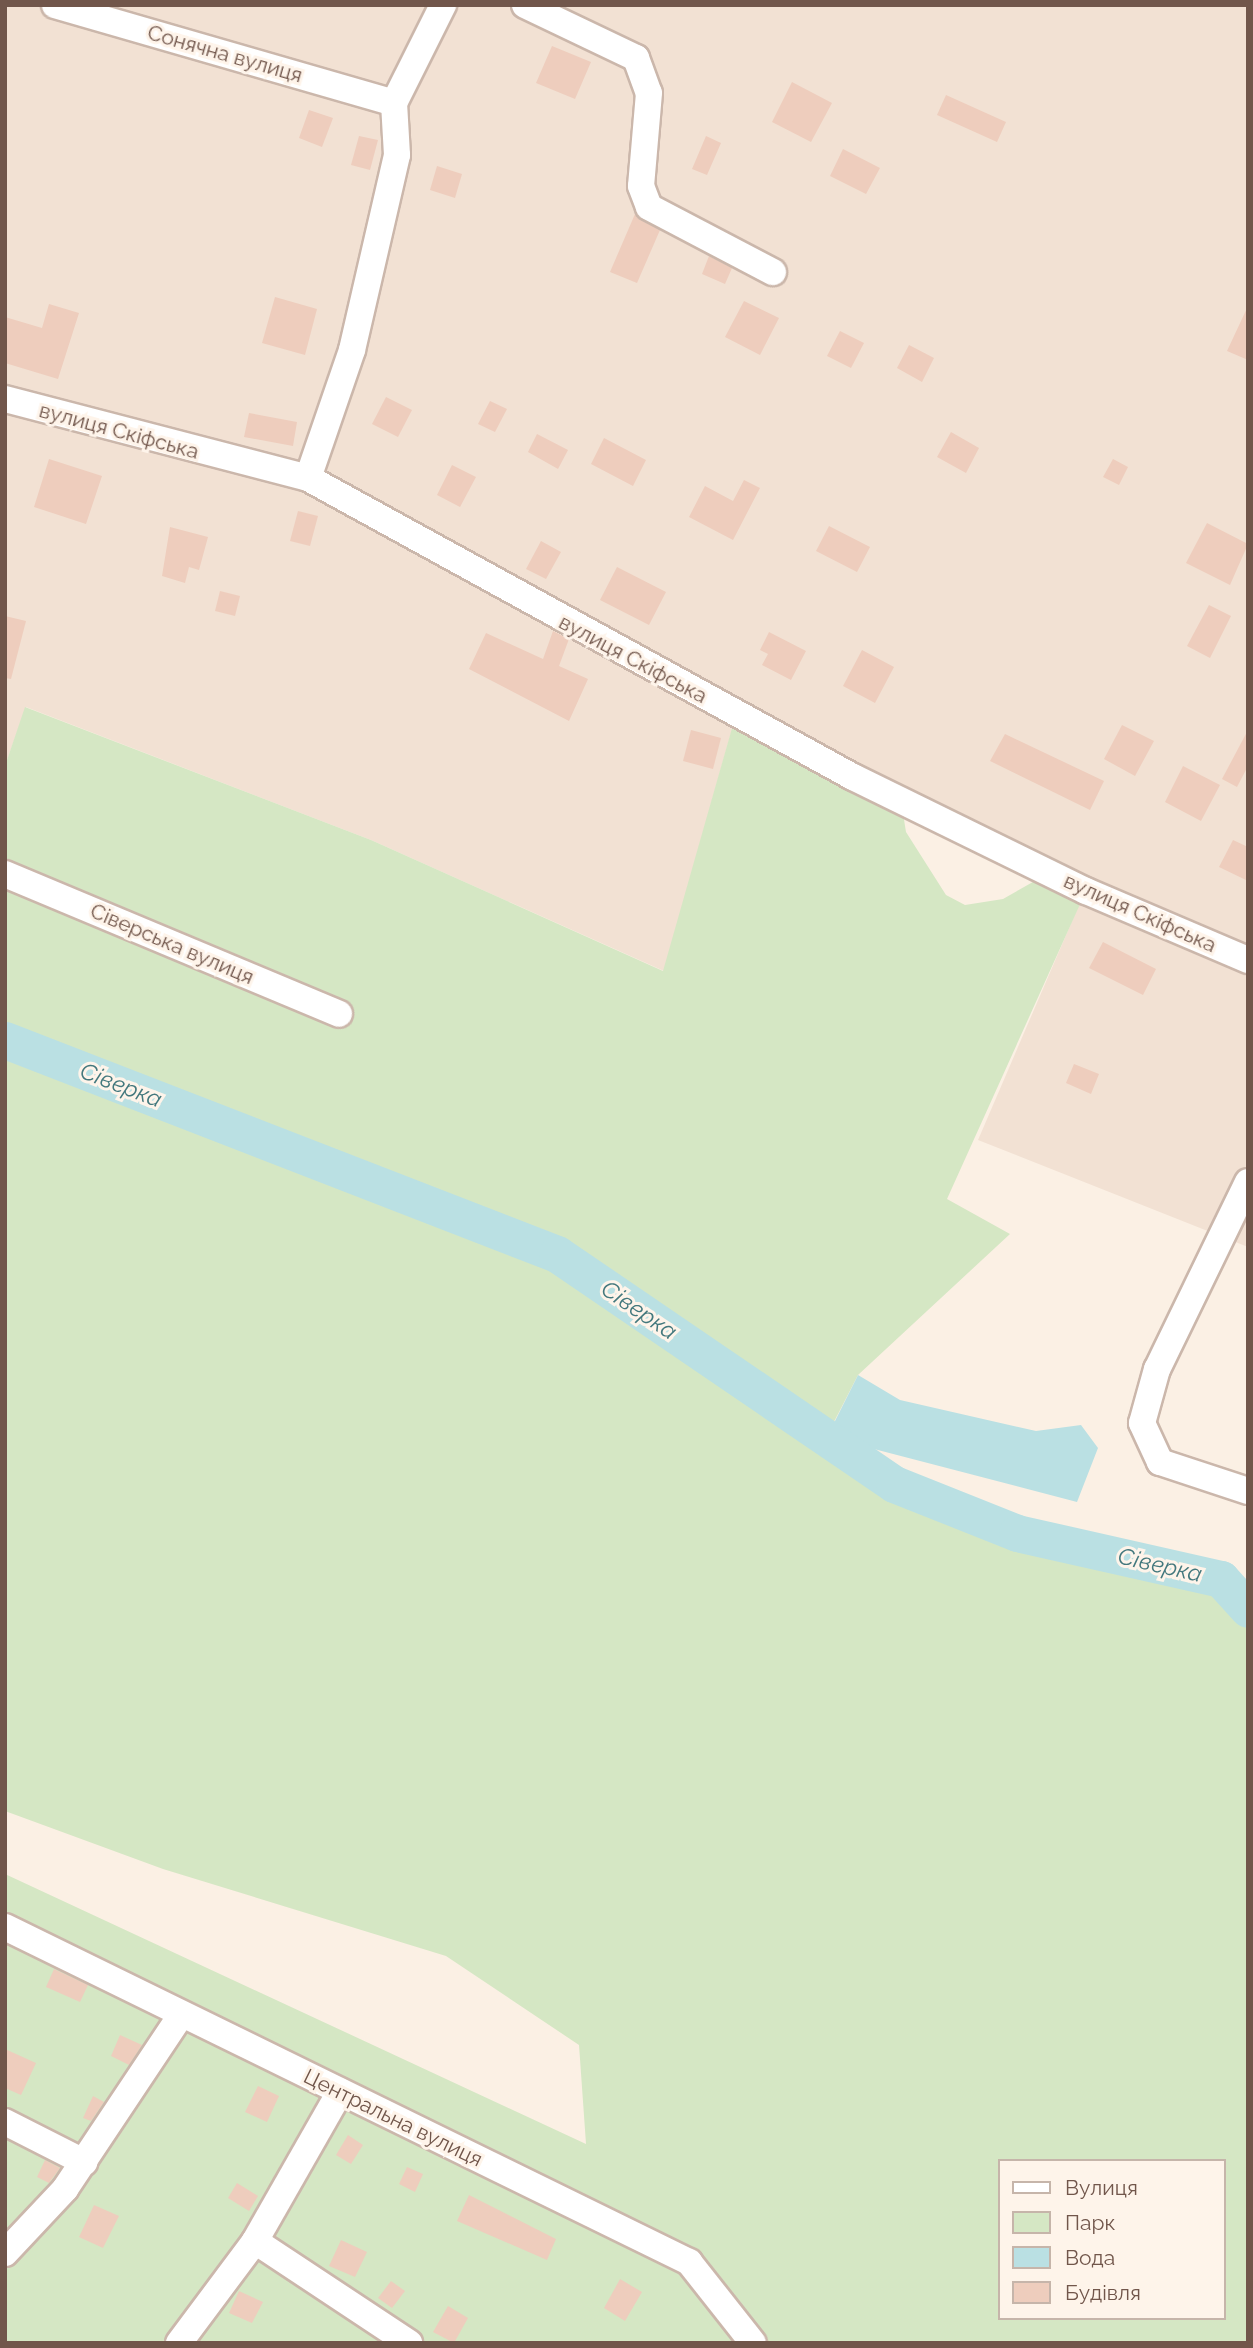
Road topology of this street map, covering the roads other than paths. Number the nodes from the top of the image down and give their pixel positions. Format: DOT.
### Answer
graph roads {
  1 [pos="55,5"];
  2 [pos="443,5"];
  3 [pos="525,5"];
  4 [pos="394,103"];
  5 [pos="773,272"];
  6 [pos="5,400"];
  7 [pos="308,478"];
  8 [pos="5,874"];
  9 [pos="1248,960"];
  10 [pos="339,1014"];
  11 [pos="1248,1182"];
  12 [pos="1248,1490"];
  13 [pos="5,1927"];
  14 [pos="181,2015"];
  15 [pos="340,2092"];
  16 [pos="5,2122"];
  17 [pos="84,2162"];
  18 [pos="255,2241"];
  19 [pos="5,2253"];
  20 [pos="179,2343"];
  21 [pos="409,2343"];
  22 [pos="753,2343"];
  1 -- 4 [label="street, Сонячна вулиця"];
  2 -- 4 [label="street"];
  3 -- 5 [label="street"];
  4 -- 7 [label="street"];
  6 -- 7 [label="street, вулиця Скіфська"];
  7 -- 9 [label="street, вулиця Скіфська"];
  8 -- 10 [label="street, Сіверська вулиця"];
  11 -- 12 [label="street"];
  13 -- 14 [label="street, Центральна вулиця"];
  14 -- 15 [label="street, Центральна вулиця"];
  14 -- 17 [label="street"];
  15 -- 18 [label="street"];
  15 -- 22 [label="street, Центральна вулиця"];
  16 -- 17 [label="street"];
  17 -- 19 [label="street"];
  18 -- 20 [label="street"];
  18 -- 21 [label="street"];
}
